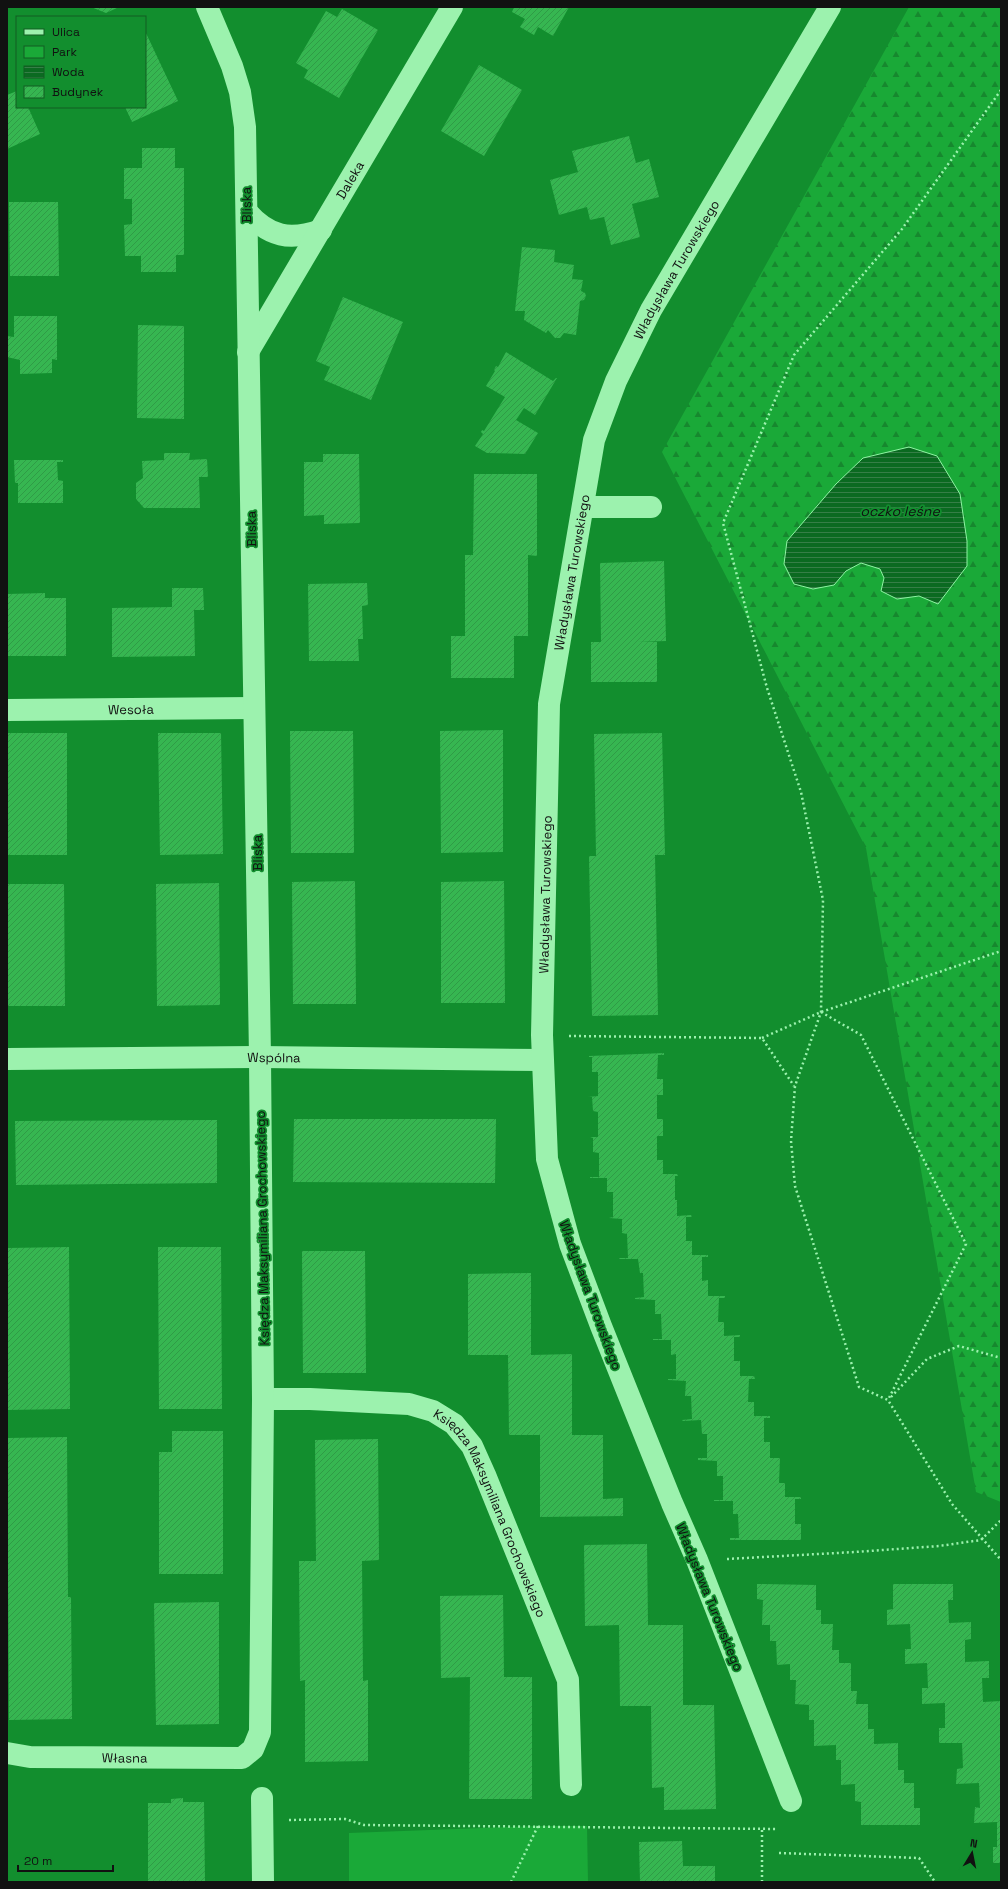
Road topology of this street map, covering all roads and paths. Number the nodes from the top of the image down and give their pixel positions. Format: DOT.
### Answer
graph roads {
  1 [pos="207,7"];
  2 [pos="452,7"];
  3 [pos="830,7"];
  4 [pos="1001,90"];
  5 [pos="247,212"];
  6 [pos="321,230"];
  7 [pos="248,352"];
  8 [pos="583,506"];
  9 [pos="651,507"];
  10 [pos="254,708"];
  11 [pos="7,710"];
  12 [pos="1001,951"];
  13 [pos="821,1012"];
  14 [pos="542,1035"];
  15 [pos="762,1038"];
  16 [pos="260,1057"];
  17 [pos="7,1059"];
  18 [pos="542,1060"];
  19 [pos="795,1086"];
  20 [pos="1001,1358"];
  21 [pos="264,1399"];
  22 [pos="888,1400"];
  23 [pos="1001,1520"];
  24 [pos="982,1540"];
  25 [pos="697,1560"];
  26 [pos="1001,1560"];
  27 [pos="7,1753"];
  28 [pos="242,1758"];
  29 [pos="571,1785"];
  30 [pos="262,1798"];
  31 [pos="791,1801"];
  32 [pos="311,1820"];
  33 [pos="538,1826"];
  34 [pos="762,1828"];
  35 [pos="778,1829"];
  36 [pos="779,1853"];
  37 [pos="263,1882"];
  38 [pos="511,1882"];
  39 [pos="762,1882"];
  40 [pos="935,1882"];
  1 -- 5 [label="street, Bliska"];
  2 -- 6 [label="street, Daleka"];
  3 -- 8 [label="street, Władysława Turowskiego"];
  4 -- 13 [label="path"];
  5 -- 6 [label="street"];
  5 -- 7 [label="street, Bliska"];
  6 -- 7 [label="street, Daleka"];
  7 -- 10 [label="street, Bliska"];
  8 -- 9 [label="street"];
  8 -- 14 [label="street, Władysława Turowskiego"];
  10 -- 11 [label="street, Wesoła"];
  10 -- 16 [label="street, Bliska"];
  12 -- 13 [label="path"];
  13 -- 15 [label="path"];
  13 -- 19 [label="path"];
  13 -- 22 [label="path"];
  14 -- 15 [label="path"];
  14 -- 18 [label="street, Władysława Turowskiego"];
  15 -- 19 [label="path"];
  16 -- 17 [label="street, Wspólna"];
  16 -- 18 [label="street, Wspólna"];
  16 -- 21 [label="street, Księdza Maksymiliana Grochowskiego"];
  18 -- 25 [label="street, Władysława Turowskiego"];
  19 -- 22 [label="path"];
  20 -- 22 [label="path"];
  21 -- 28 [label="street, Księdza Maksymiliana Grochowskiego"];
  21 -- 29 [label="street, Księdza Maksymiliana Grochowskiego"];
  22 -- 24 [label="path"];
  23 -- 24 [label="path"];
  24 -- 25 [label="path"];
  24 -- 26 [label="path"];
  25 -- 31 [label="street, Władysława Turowskiego"];
  27 -- 28 [label="street, Własna"];
  30 -- 37 [label="street"];
  32 -- 33 [label="path"];
  33 -- 34 [label="path"];
  33 -- 38 [label="path"];
  34 -- 35 [label="path"];
  34 -- 39 [label="path"];
  36 -- 40 [label="path"];
}
